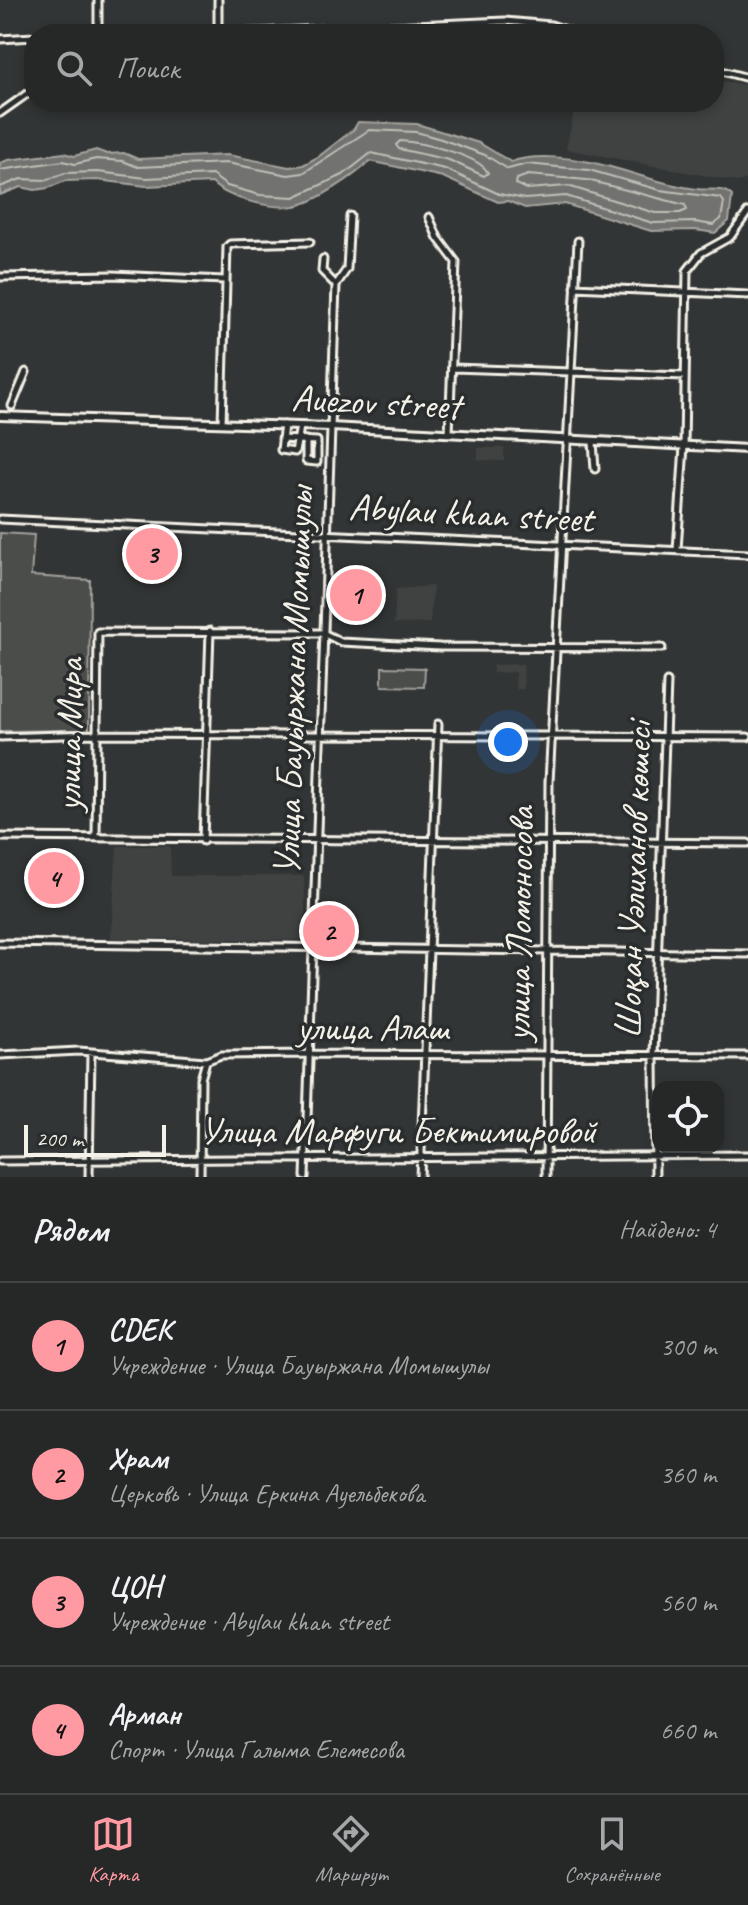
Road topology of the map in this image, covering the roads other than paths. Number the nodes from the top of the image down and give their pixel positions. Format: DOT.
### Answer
graph roads {
  1 [pos="98,0"];
  2 [pos="218,0"];
  3 [pos="98,24"];
  4 [pos="218,24"];
  5 [pos="439,24"];
  6 [pos="540,24"];
  7 [pos="24,38"];
  8 [pos="0,39"];
  9 [pos="724,72"];
  10 [pos="748,78"];
  11 [pos="24,96"];
  12 [pos="0,113"];
  13 [pos="748,212"];
  14 [pos="350,216"];
  15 [pos="429,217"];
  16 [pos="578,241"];
  17 [pos="310,242"];
  18 [pos="323,259"];
  19 [pos="0,277"];
  20 [pos="224,280"];
  21 [pos="336,285"];
  22 [pos="575,287"];
  23 [pos="686,291"];
  24 [pos="748,295"];
  25 [pos="453,368"];
  26 [pos="570,370"];
  27 [pos="26,372"];
  28 [pos="685,376"];
  29 [pos="12,406"];
  30 [pos="0,416"];
  31 [pos="222,423"];
  32 [pos="284,425"];
  33 [pos="300,426"];
  34 [pos="331,427"];
  35 [pos="449,434"];
  36 [pos="282,439"];
  37 [pos="298,439"];
  38 [pos="306,440"];
  39 [pos="568,441"];
  40 [pos="593,442"];
  41 [pos="684,446"];
  42 [pos="748,449"];
  43 [pos="595,469"];
  44 [pos="0,519"];
  45 [pos="327,534"];
  46 [pos="563,545"];
  47 [pos="677,550"];
  48 [pos="748,554"];
  49 [pos="210,631"];
  50 [pos="323,633"];
  51 [pos="559,647"];
  52 [pos="662,648"];
  53 [pos="667,682"];
  54 [pos="438,724"];
  55 [pos="95,734"];
  56 [pos="207,734"];
  57 [pos="319,735"];
  58 [pos="438,735"];
  59 [pos="552,735"];
  60 [pos="0,737"];
  61 [pos="666,737"];
  62 [pos="748,737"];
  63 [pos="0,837"];
  64 [pos="96,838"];
  65 [pos="316,838"];
  66 [pos="433,839"];
  67 [pos="203,841"];
  68 [pos="549,842"];
  69 [pos="661,842"];
  70 [pos="748,843"];
  71 [pos="0,943"];
  72 [pos="311,947"];
  73 [pos="428,948"];
  74 [pos="545,949"];
  75 [pos="658,951"];
  76 [pos="748,954"];
  77 [pos="91,1053"];
  78 [pos="307,1054"];
  79 [pos="0,1055"];
  80 [pos="100,1055"];
  81 [pos="425,1055"];
  82 [pos="654,1055"];
  83 [pos="545,1056"];
  84 [pos="748,1056"];
  85 [pos="91,1061"];
  86 [pos="206,1061"];
  87 [pos="748,1155"];
  88 [pos="655,1157"];
  89 [pos="546,1158"];
  90 [pos="200,1159"];
  91 [pos="420,1159"];
  92 [pos="90,1160"];
  93 [pos="305,1160"];
  94 [pos="0,1161"];
  95 [pos="89,1177"];
  96 [pos="200,1177"];
  97 [pos="305,1177"];
  98 [pos="420,1177"];
  99 [pos="546,1177"];
  100 [pos="655,1177"];
  1 -- 3 [label="street"];
  2 -- 4 [label="street"];
  5 -- 6 [label="street"];
  7 -- 8 [label="street"];
  9 -- 10 [label="street"];
  11 -- 12 [label="street"];
  13 -- 23 [label="street"];
  14 -- 21 [label="street"];
  15 -- 25 [label="street"];
  16 -- 22 [label="street, улица Ломоносова"];
  17 -- 20 [label="street"];
  18 -- 21 [label="street"];
  19 -- 20 [label="street"];
  20 -- 31 [label="street"];
  21 -- 34 [label="street, Улица Бауыржана Момышулы"];
  22 -- 23 [label="street"];
  22 -- 26 [label="street, улица Ломоносова"];
  23 -- 24 [label="street"];
  23 -- 28 [label="street"];
  25 -- 26 [label="street"];
  25 -- 35 [label="street"];
  26 -- 28 [label="street"];
  26 -- 39 [label="street, улица Ломоносова"];
  27 -- 29 [label="street"];
  28 -- 41 [label="street"];
  30 -- 31 [label="main road, Auezov street"];
  31 -- 32 [label="main road, Auezov street"];
  32 -- 33 [label="main road, Auezov street"];
  32 -- 36 [label="street"];
  33 -- 34 [label="main road, Auezov street"];
  33 -- 37 [label="street"];
  34 -- 35 [label="main road, Auezov street"];
  34 -- 45 [label="street, Улица Бауыржана Момышулы"];
  35 -- 39 [label="main road, Auezov street"];
  36 -- 37 [label="street"];
  36 -- 37 [label="street"];
  37 -- 38 [label="street"];
  38 -- 38 [label="street"];
  39 -- 40 [label="main road, Auezov street"];
  39 -- 46 [label="street, улица Ломоносова"];
  40 -- 41 [label="main road, Auezov street"];
  40 -- 43 [label="street"];
  41 -- 42 [label="main road, Auezov street"];
  41 -- 47 [label="street"];
  44 -- 45 [label="street, Abylau khan street"];
  45 -- 46 [label="street, Abylau khan street"];
  45 -- 50 [label="street, Улица Бауыржана Момышулы"];
  46 -- 47 [label="street, Abylau khan street"];
  46 -- 51 [label="street, улица Ломоносова"];
  47 -- 48 [label="street, Abylau khan street"];
  49 -- 50 [label="street"];
  49 -- 55 [label="street, улица Мира"];
  49 -- 56 [label="street"];
  50 -- 51 [label="street"];
  50 -- 57 [label="street, Улица Бауыржана Момышулы"];
  51 -- 52 [label="street"];
  51 -- 59 [label="street, улица Ломоносова"];
  53 -- 61 [label="street, Шоқан Уәлиханов көшесі"];
  54 -- 58 [label="street"];
  55 -- 56 [label="street"];
  55 -- 60 [label="street"];
  55 -- 64 [label="street, улица Мира"];
  56 -- 57 [label="street"];
  56 -- 67 [label="street"];
  57 -- 58 [label="street"];
  57 -- 65 [label="street, Улица Бауыржана Момышулы"];
  58 -- 59 [label="street"];
  58 -- 66 [label="street"];
  59 -- 61 [label="street"];
  59 -- 68 [label="street, улица Ломоносова"];
  61 -- 62 [label="street"];
  61 -- 69 [label="street, Шоқан Уәлиханов көшесі"];
  63 -- 64 [label="street"];
  64 -- 67 [label="street"];
  65 -- 66 [label="street"];
  65 -- 67 [label="street"];
  65 -- 72 [label="street, Улица Бауыржана Момышулы"];
  66 -- 68 [label="street"];
  66 -- 73 [label="street"];
  68 -- 69 [label="street"];
  68 -- 74 [label="street, улица Ломоносова"];
  69 -- 70 [label="street"];
  69 -- 75 [label="street, Шоқан Уәлиханов көшесі"];
  71 -- 72 [label="street"];
  72 -- 73 [label="street"];
  72 -- 78 [label="street, Улица Бауыржана Момышулы"];
  73 -- 74 [label="street"];
  73 -- 81 [label="street"];
  74 -- 75 [label="street"];
  74 -- 83 [label="street, улица Ломоносова"];
  75 -- 76 [label="street"];
  75 -- 82 [label="street, Шоқан Уәлиханов көшесі"];
  77 -- 79 [label="street, улица Алаш"];
  77 -- 80 [label="street, улица Алаш"];
  77 -- 85 [label="street"];
  78 -- 81 [label="street, улица Алаш"];
  78 -- 86 [label="street, улица Алаш"];
  78 -- 93 [label="street, Улица Бауыржана Момышулы"];
  80 -- 85 [label="street"];
  80 -- 86 [label="street, улица Алаш"];
  81 -- 83 [label="street, улица Алаш"];
  81 -- 91 [label="street"];
  82 -- 83 [label="street, улица Алаш"];
  82 -- 84 [label="street, улица Алаш"];
  82 -- 88 [label="street, Шоқан Уәлиханов көшесі"];
  83 -- 89 [label="street, улица Ломоносова"];
  85 -- 92 [label="street"];
  86 -- 90 [label="street"];
  87 -- 88 [label="street, Улица Марфуги Бектимировой"];
  88 -- 89 [label="street, Улица Марфуги Бектимировой"];
  88 -- 100 [label="street, Шоқан Уәлиханов көшесі"];
  89 -- 91 [label="street, Улица Марфуги Бектимировой"];
  89 -- 99 [label="street, улица Ломоносова"];
  90 -- 92 [label="street, Улица Марфуги Бектимировой"];
  90 -- 93 [label="street, Улица Марфуги Бектимировой"];
  90 -- 96 [label="street"];
  91 -- 93 [label="street, Улица Марфуги Бектимировой"];
  91 -- 98 [label="street"];
  92 -- 94 [label="street, Улица Марфуги Бектимировой"];
  92 -- 95 [label="street"];
  93 -- 97 [label="street, Улица Бауыржана Момышулы"];
}
